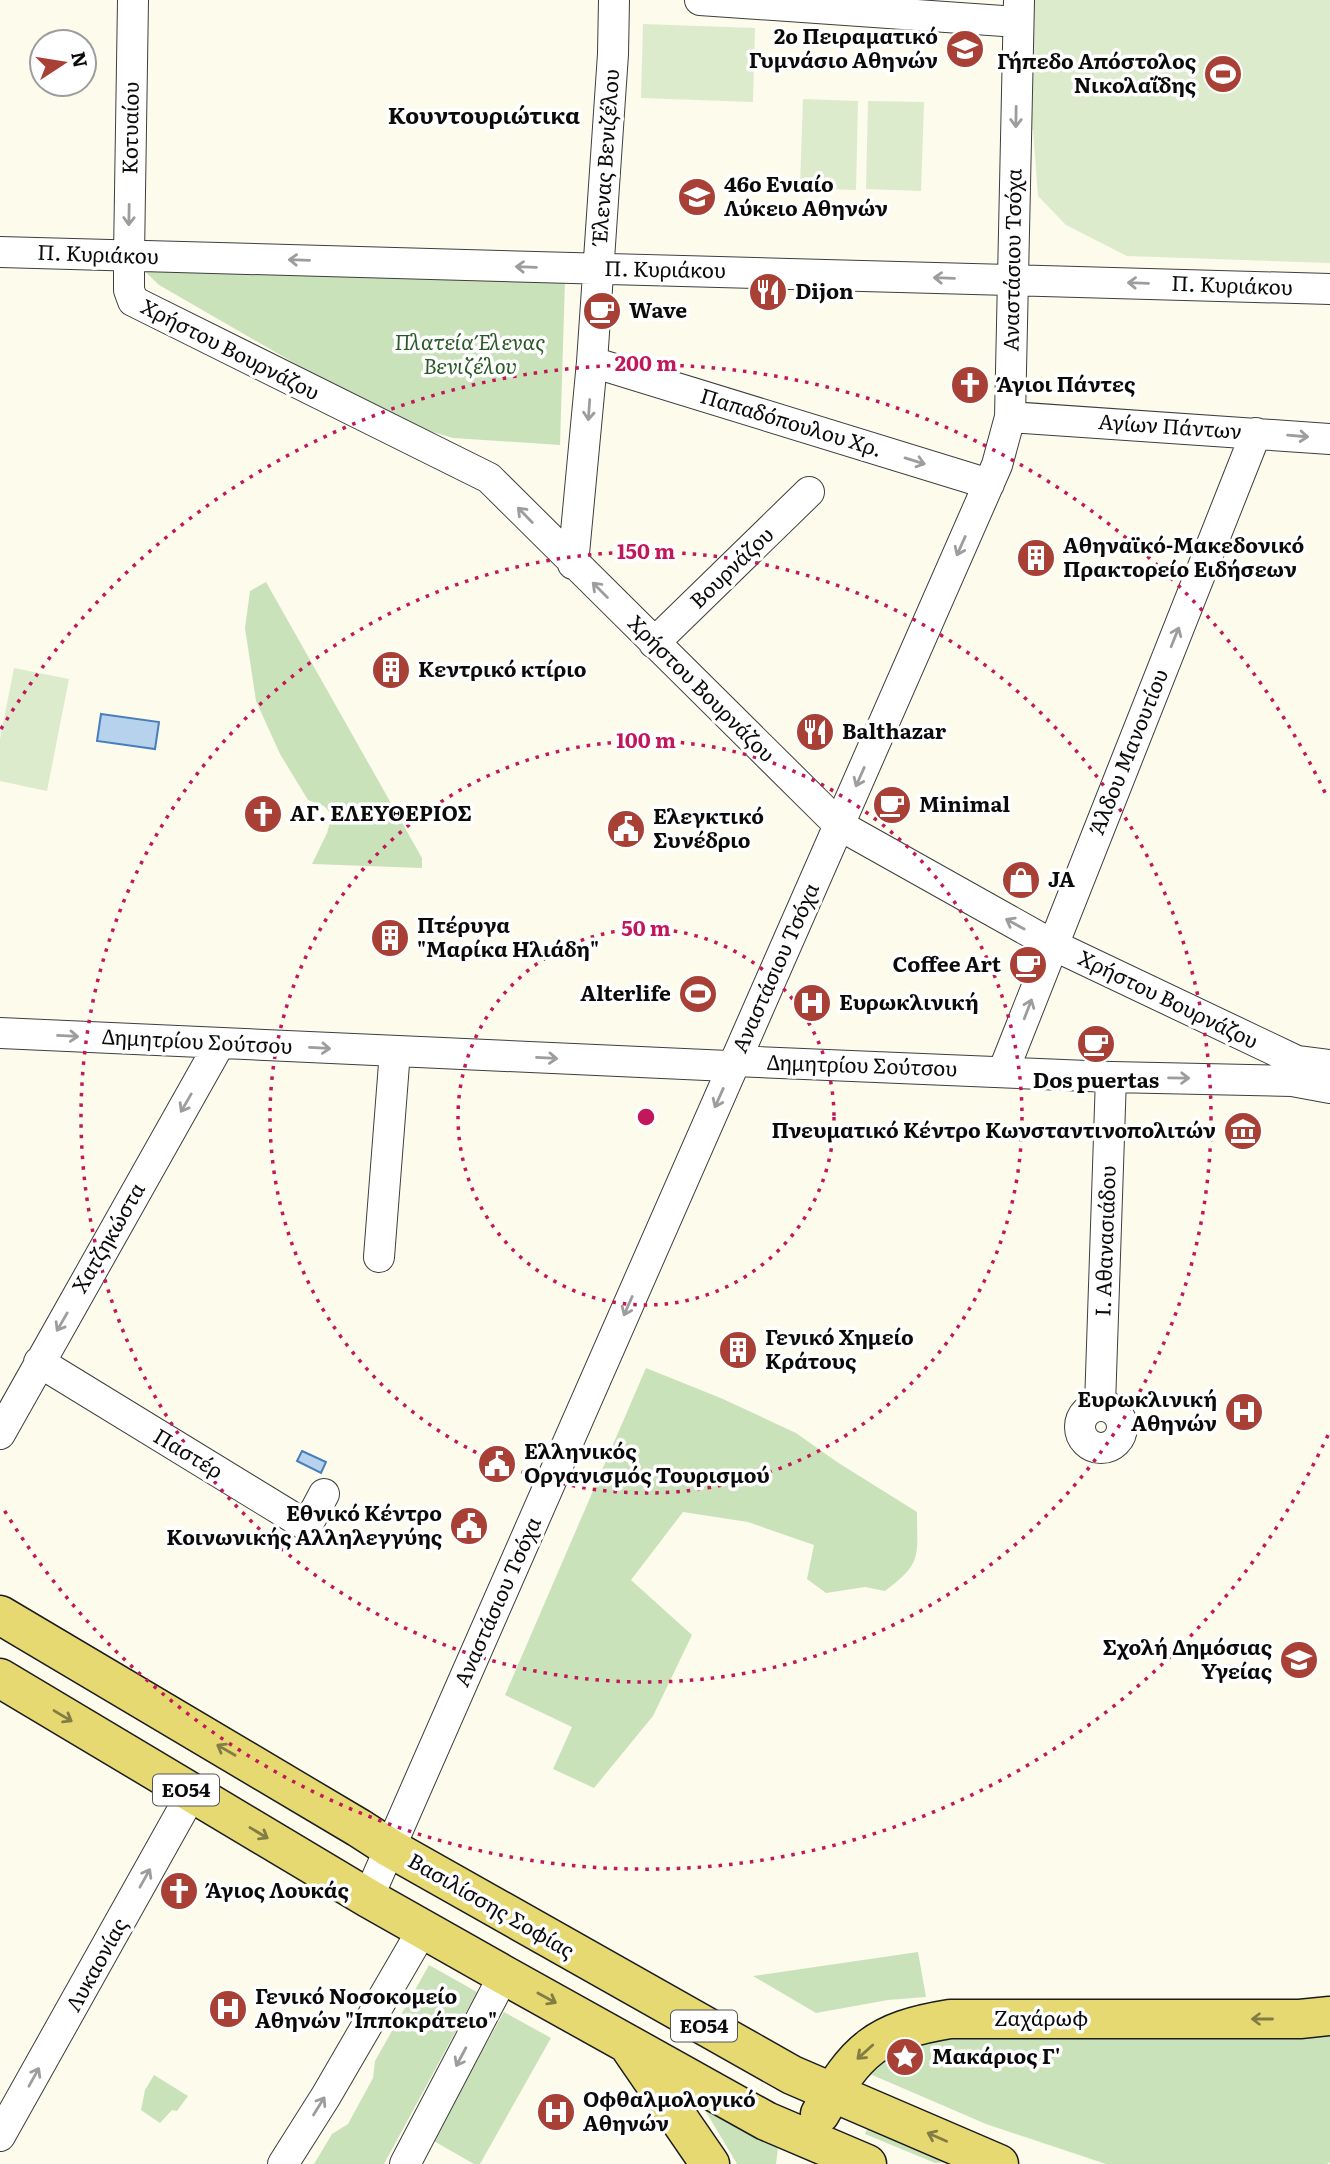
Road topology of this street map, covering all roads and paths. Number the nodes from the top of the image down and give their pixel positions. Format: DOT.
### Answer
graph roads {
  1 [pos="133,0"];
  2 [pos="614,0"];
  3 [pos="700,0"];
  4 [pos="1018,11"];
  5 [pos="0,252"];
  6 [pos="129,256"];
  7 [pos="599,268"];
  8 [pos="1012,280"];
  9 [pos="1330,289"];
  10 [pos="592,362"];
  11 [pos="1010,417"];
  12 [pos="1255,433"];
  13 [pos="1330,439"];
  14 [pos="989,484"];
  15 [pos="809,492"];
  16 [pos="573,564"];
  17 [pos="654,643"];
  18 [pos="839,825"];
  19 [pos="1053,945"];
  20 [pos="0,1033"];
  21 [pos="220,1043"];
  22 [pos="395,1051"];
  23 [pos="735,1062"];
  24 [pos="1330,1065"];
  25 [pos="1003,1072"];
  26 [pos="1111,1077"];
  27 [pos="1330,1088"];
  28 [pos="379,1257"];
  29 [pos="38,1362"];
  30 [pos="1100,1405"];
  31 [pos="0,1434"];
  32 [pos="324,1494"];
  33 [pos="0,1615"];
  34 [pos="2,1683"];
  35 [pos="191,1793"];
  36 [pos="390,1848"];
  37 [pos="368,1898"];
  38 [pos="424,1929"];
  39 [pos="504,1975"];
  40 [pos="1330,2016"];
  41 [pos="626,2042"];
  42 [pos="832,2092"];
  43 [pos="0,2136"];
  44 [pos="803,2151"];
  45 [pos="283,2164"];
  46 [pos="405,2164"];
  47 [pos="710,2164"];
  48 [pos="867,2164"];
  49 [pos="999,2164"];
  1 -- 6 [label="street, Κοτυαίου, one-way"];
  2 -- 7 [label="street, Έλενας Βενιζέλου"];
  3 -- 4 [label="street"];
  4 -- 8 [label="street, Αναστάσιου Τσόχα, one-way"];
  5 -- 6 [label="street, Π. Κυριάκου"];
  7 -- 6 [label="street, Π. Κυριάκου, one-way"];
  16 -- 6 [label="street, Χρήστου Βουρνάζου, one-way"];
  8 -- 7 [label="street, Π. Κυριάκου, one-way"];
  7 -- 10 [label="street, Έλενας Βενιζέλου"];
  9 -- 8 [label="street, Π. Κυριάκου, one-way"];
  8 -- 11 [label="street, Αναστάσιου Τσόχα"];
  10 -- 14 [label="street, Παπαδόπουλου Χρ., one-way"];
  10 -- 16 [label="street, Έλενας Βενιζέλου, one-way"];
  11 -- 12 [label="street, Αγίων Πάντων"];
  11 -- 14 [label="street, Αναστάσιου Τσόχα"];
  12 -- 13 [label="street, Αγίων Πάντων, one-way"];
  19 -- 12 [label="street, Άλδου Μανουτίου, one-way"];
  14 -- 18 [label="street, Αναστάσιου Τσόχα, one-way"];
  15 -- 17 [label="street, Βουρνάζου"];
  17 -- 16 [label="street, Χρήστου Βουρνάζου, one-way"];
  17 -- 18 [label="street, Χρήστου Βουρνάζου"];
  19 -- 18 [label="street, Χρήστου Βουρνάζου, one-way"];
  18 -- 23 [label="street, Αναστάσιου Τσόχα"];
  19 -- 24 [label="street, Χρήστου Βουρνάζου"];
  25 -- 19 [label="street, Άλδου Μανουτίου, one-way"];
  20 -- 21 [label="street, Δημητρίου Σούτσου, one-way"];
  21 -- 22 [label="street, Δημητρίου Σούτσου, one-way"];
  21 -- 29 [label="street, Χατζηκώστα, one-way"];
  22 -- 23 [label="street, Δημητρίου Σούτσου, one-way"];
  22 -- 28 [label="street"];
  23 -- 25 [label="street, Δημητρίου Σούτσου"];
  23 -- 36 [label="street, Αναστάσιου Τσόχα, one-way"];
  25 -- 26 [label="street, Δημητρίου Σούτσου"];
  26 -- 27 [label="street, Δημητρίου Σούτσου, one-way"];
  26 -- 30 [label="street, Ι. Αθανασιάδου"];
  29 -- 31 [label="street, Χατζηκώστα"];
  29 -- 32 [label="street, Παστέρ"];
  36 -- 33 [label="main road, Βασιλίσσης Σοφίας / ΕΟ54, one-way"];
  34 -- 35 [label="main road, ΕΟ54, one-way"];
  35 -- 37 [label="main road, ΕΟ54, one-way"];
  43 -- 35 [label="street, Λυκαονίας, one-way"];
  36 -- 37 [label="street, Αναστάσιου Τσόχα"];
  36 -- 42 [label="main road, Βασιλίσσης Σοφίας / ΕΟ54"];
  37 -- 38 [label="main road, ΕΟ54"];
  38 -- 39 [label="main road, ΕΟ54"];
  45 -- 38 [label="street, one-way"];
  39 -- 41 [label="main road, ΕΟ54, one-way"];
  39 -- 46 [label="street, one-way"];
  40 -- 42 [label="main road, Ζαχάρωφ, one-way"];
  41 -- 44 [label="main road"];
  41 -- 47 [label="main road, ΕΟ54"];
  42 -- 44 [label="main road, Ζαχάρωφ"];
  49 -- 42 [label="main road, Βασιλίσσης Σοφίας / ΕΟ54, one-way"];
  44 -- 48 [label="main road"];
}
